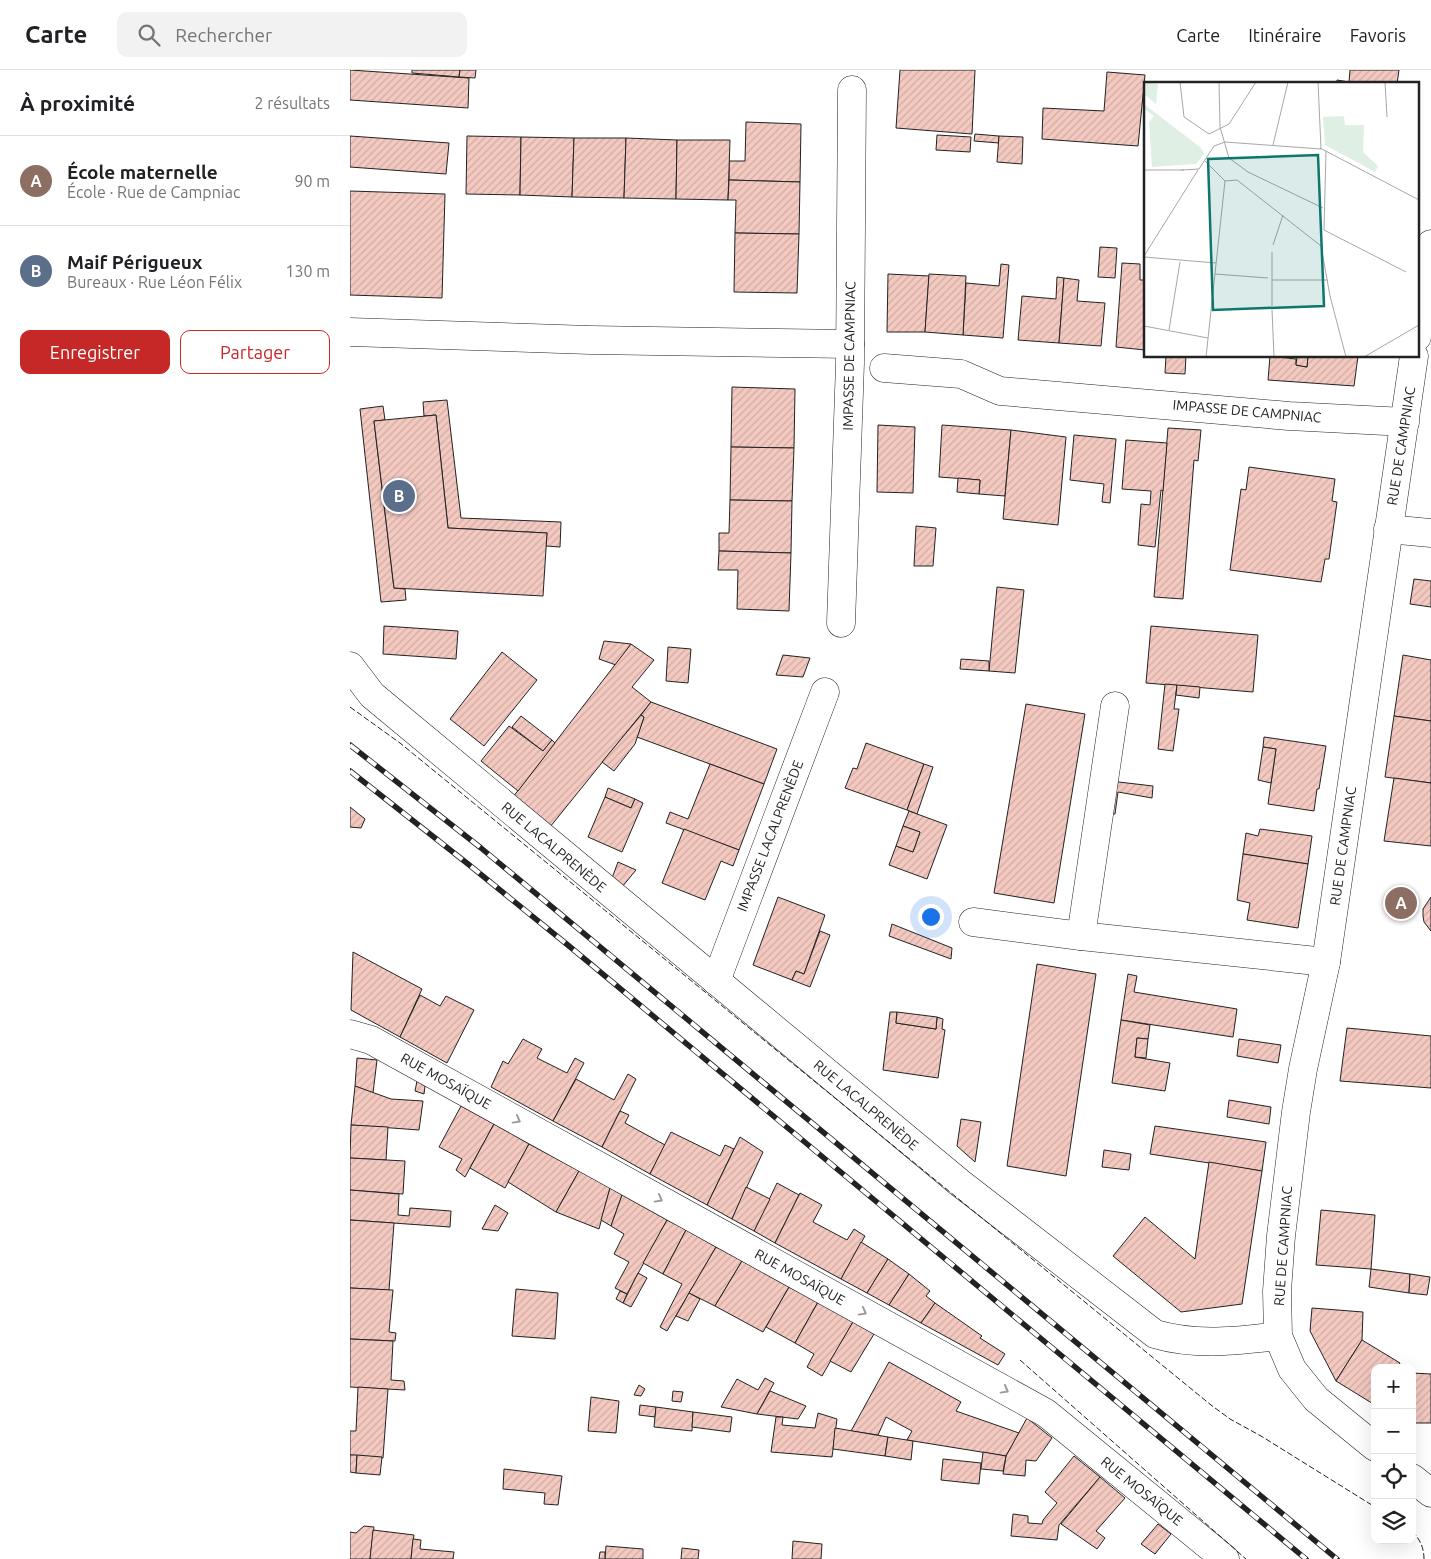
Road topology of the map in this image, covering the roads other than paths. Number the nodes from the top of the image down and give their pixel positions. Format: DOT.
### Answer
graph roads {
  1 [pos="852,90"];
  2 [pos="1431,244"];
  3 [pos="1418,330"];
  4 [pos="350,332"];
  5 [pos="850,344"];
  6 [pos="1414,358"];
  7 [pos="884,368"];
  8 [pos="1405,422"];
  9 [pos="1388,529"];
  10 [pos="1431,533"];
  11 [pos="841,623"];
  12 [pos="350,666"];
  13 [pos="825,692"];
  14 [pos="1115,706"];
  15 [pos="973,922"];
  16 [pos="1081,936"];
  17 [pos="1326,962"];
  18 [pos="716,981"];
  19 [pos="350,1034"];
  20 [pos="1278,1336"];
  21 [pos="1371,1444"];
  22 [pos="1416,1481"];
  23 [pos="1431,1494"];
  24 [pos="1224,1559"];
  1 -- 5 [label="street, IMPASSE DE CAMPNIAC"];
  2 -- 3 [label="street"];
  4 -- 5 [label="street"];
  5 -- 11 [label="street, IMPASSE DE CAMPNIAC"];
  6 -- 8 [label="street, RUE DE CAMPNIAC"];
  7 -- 8 [label="street, IMPASSE DE CAMPNIAC"];
  8 -- 9 [label="street, RUE DE CAMPNIAC"];
  9 -- 10 [label="street"];
  9 -- 17 [label="street, RUE DE CAMPNIAC"];
  12 -- 18 [label="street, RUE LACALPRENÈDE"];
  13 -- 18 [label="street, IMPASSE LACALPRENÈDE"];
  14 -- 16 [label="street"];
  15 -- 16 [label="street"];
  16 -- 17 [label="street"];
  17 -- 20 [label="street, RUE DE CAMPNIAC"];
  18 -- 20 [label="street, RUE LACALPRENÈDE"];
  19 -- 24 [label="street, RUE MOSAÏQUE, one-way"];
  20 -- 21 [label="street"];
  22 -- 23 [label="street"];
}
